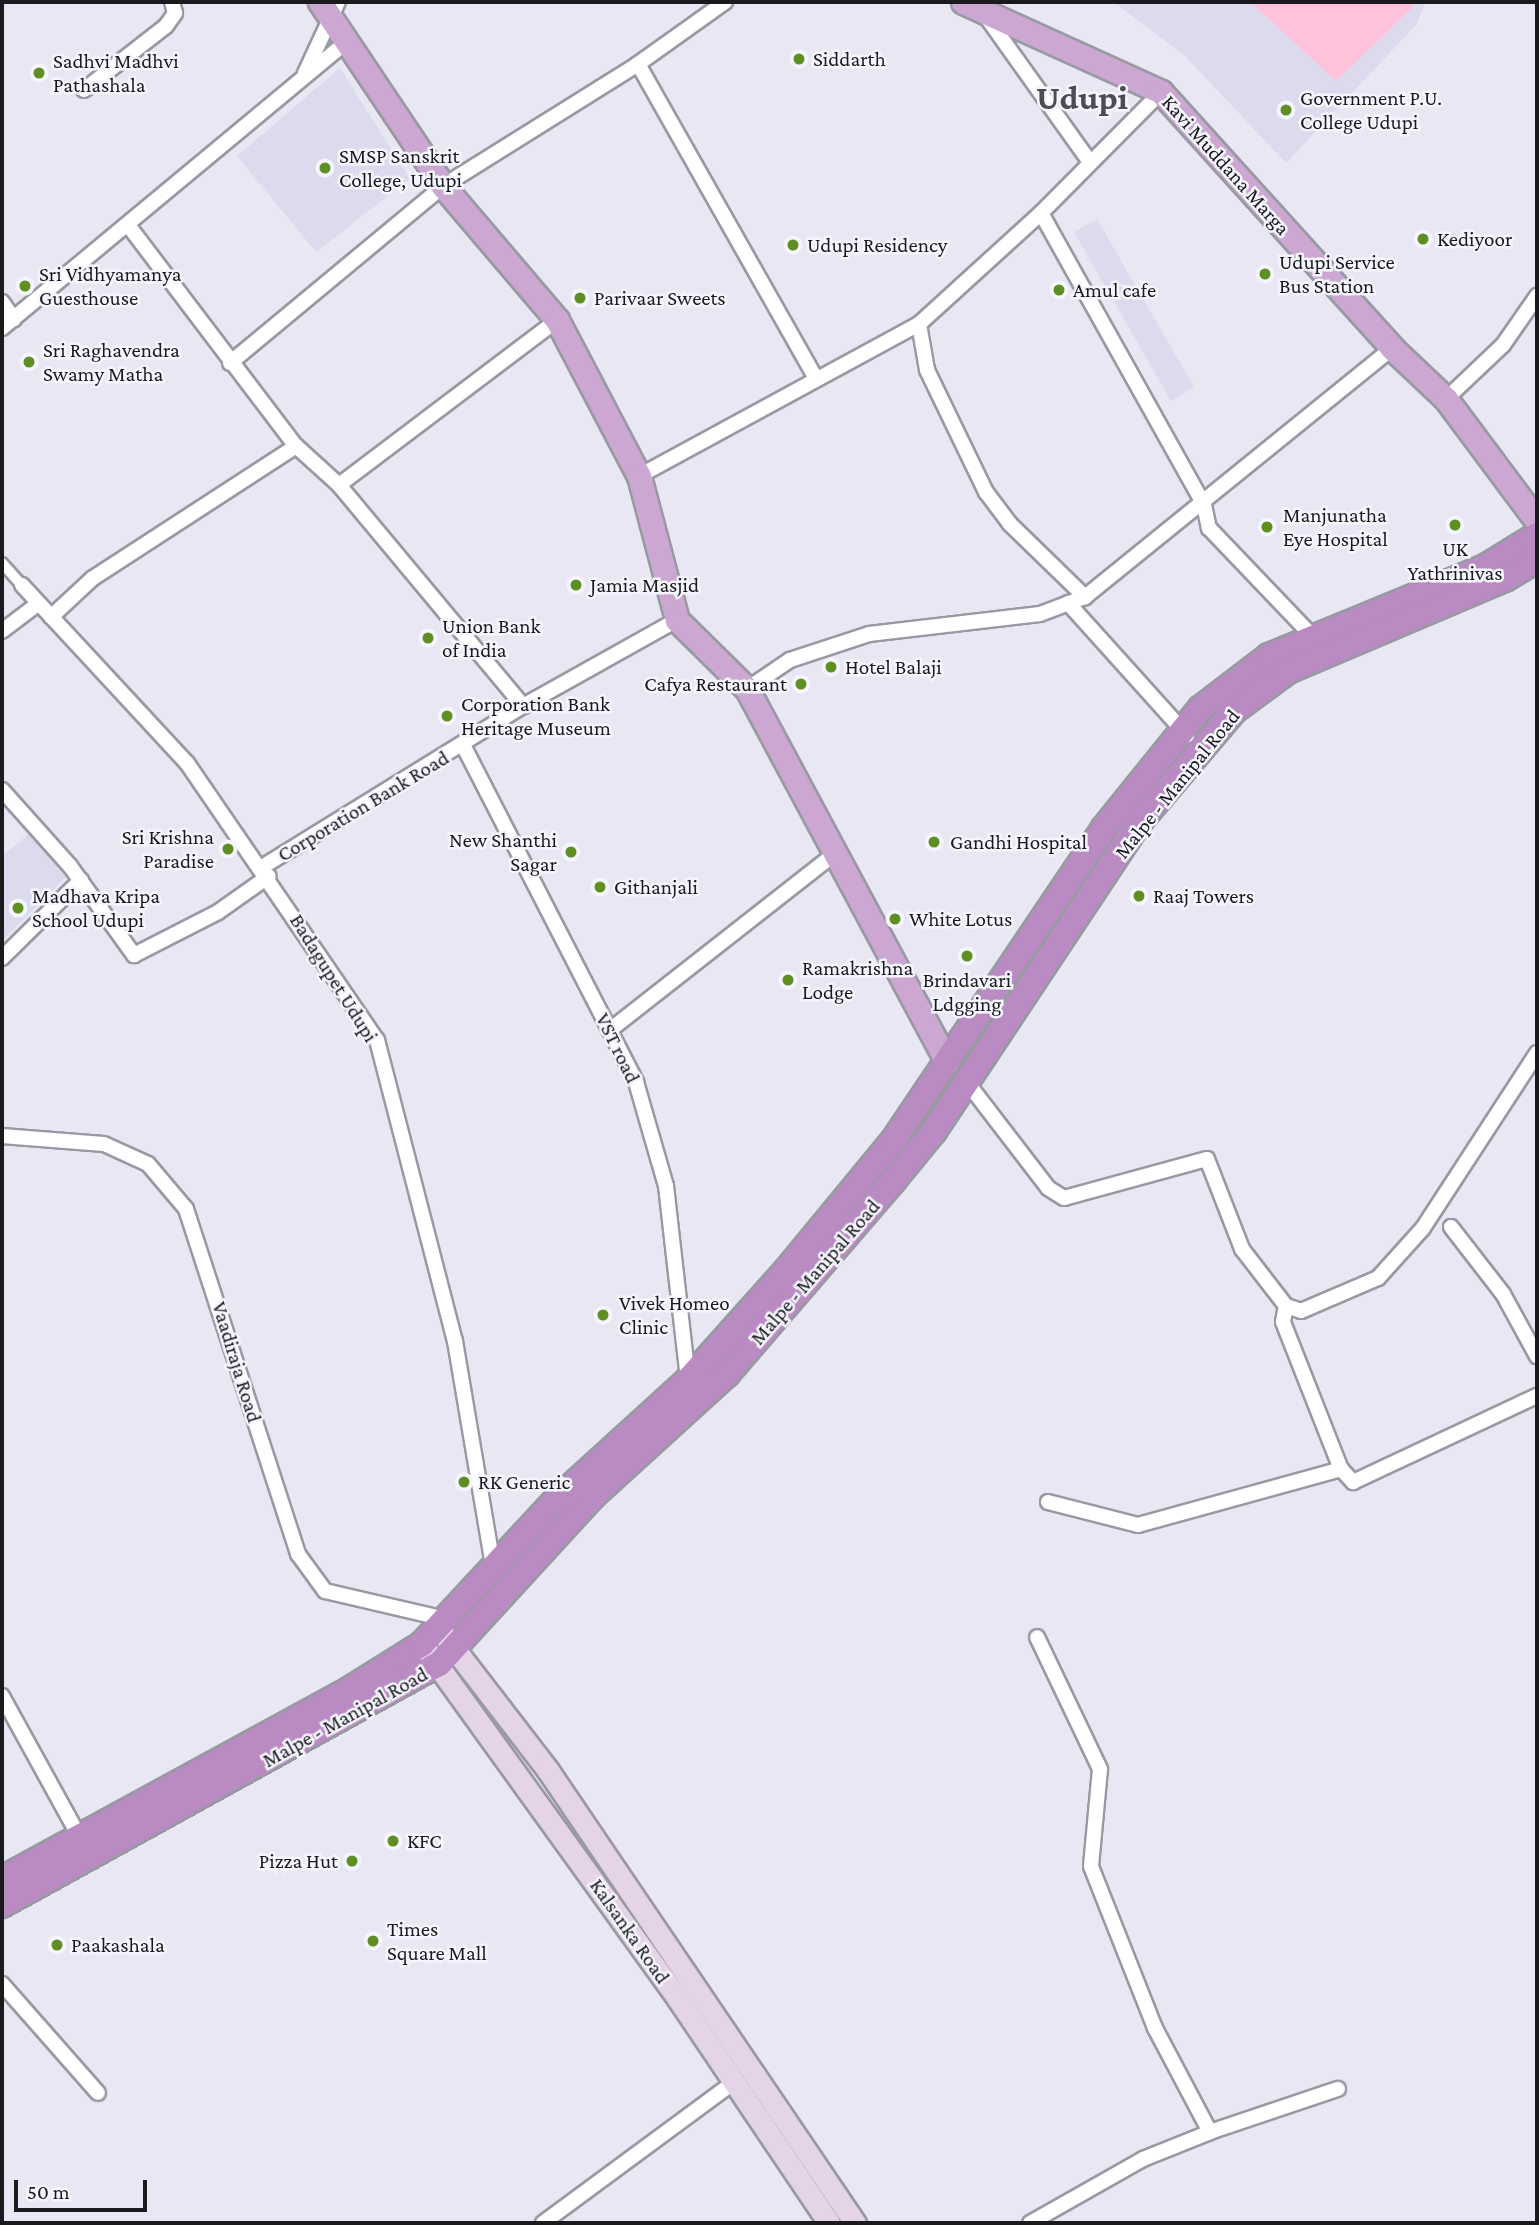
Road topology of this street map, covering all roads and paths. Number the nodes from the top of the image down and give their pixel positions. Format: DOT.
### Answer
graph roads {
  1 [pos="172,2"];
  2 [pos="725,2"];
  3 [pos="963,2"];
  4 [pos="329,6"];
  5 [pos="985,15"];
  6 [pos="346,42"];
  7 [pos="638,64"];
  8 [pos="303,78"];
  9 [pos="84,90"];
  10 [pos="1161,92"];
  11 [pos="1089,161"];
  12 [pos="443,186"];
  13 [pos="1041,213"];
  14 [pos="128,225"];
  15 [pos="1537,296"];
  16 [pos="2,302"];
  17 [pos="14,319"];
  18 [pos="557,320"];
  19 [pos="919,324"];
  20 [pos="2,328"];
  21 [pos="1392,348"];
  22 [pos="230,363"];
  23 [pos="816,379"];
  24 [pos="1446,399"];
  25 [pos="296,446"];
  26 [pos="639,476"];
  27 [pos="339,485"];
  28 [pos="1204,505"];
  29 [pos="1537,521"];
  30 [pos="1537,535"];
  31 [pos="1537,560"];
  32 [pos="2,563"];
  33 [pos="22,585"];
  34 [pos="1085,597"];
  35 [pos="39,603"];
  36 [pos="1068,603"];
  37 [pos="51,617"];
  38 [pos="677,620"];
  39 [pos="2,631"];
  40 [pos="1320,644"];
  41 [pos="747,689"];
  42 [pos="523,706"];
  43 [pos="1182,729"];
  44 [pos="463,744"];
  45 [pos="1201,749"];
  46 [pos="2,790"];
  47 [pos="833,855"];
  48 [pos="266,872"];
  49 [pos="81,880"];
  50 [pos="2,958"];
  51 [pos="610,1030"];
  52 [pos="1537,1054"];
  53 [pos="947,1062"];
  54 [pos="966,1081"];
  55 [pos="2,1136"];
  56 [pos="1451,1227"];
  57 [pos="1286,1306"];
  58 [pos="1537,1356"];
  59 [pos="688,1380"];
  60 [pos="1537,1396"];
  61 [pos="1341,1469"];
  62 [pos="1048,1502"];
  63 [pos="494,1571"];
  64 [pos="435,1630"];
  65 [pos="1037,1637"];
  66 [pos="447,1656"];
  67 [pos="2,1696"];
  68 [pos="79,1836"];
  69 [pos="2,1878"];
  70 [pos="2,1905"];
  71 [pos="2,1984"];
  72 [pos="734,2082"];
  73 [pos="1338,2090"];
  74 [pos="98,2094"];
  75 [pos="1210,2132"];
  76 [pos="542,2223"];
  77 [pos="829,2223"];
  78 [pos="855,2223"];
  79 [pos="1030,2223"];
  1 -- 9 [label="street"];
  2 -- 7 [label="street"];
  3 -- 5 [label="main road, Kavi Muddana Marga"];
  4 -- 6 [label="main road"];
  4 -- 8 [label="street"];
  5 -- 10 [label="main road, Kavi Muddana Marga"];
  5 -- 11 [label="street"];
  6 -- 8 [label="street"];
  6 -- 12 [label="main road"];
  7 -- 12 [label="street"];
  7 -- 23 [label="street"];
  8 -- 14 [label="street"];
  10 -- 11 [label="street"];
  10 -- 21 [label="main road, Kavi Muddana Marga"];
  11 -- 13 [label="street"];
  12 -- 18 [label="main road"];
  12 -- 22 [label="street"];
  13 -- 19 [label="street"];
  13 -- 28 [label="street"];
  14 -- 17 [label="street"];
  14 -- 22 [label="street"];
  15 -- 24 [label="street"];
  16 -- 17 [label="street"];
  17 -- 20 [label="street"];
  18 -- 26 [label="main road"];
  18 -- 27 [label="street"];
  19 -- 23 [label="street"];
  19 -- 34 [label="street"];
  21 -- 24 [label="main road, Kavi Muddana Marga"];
  21 -- 28 [label="street"];
  22 -- 25 [label="street"];
  23 -- 26 [label="street"];
  24 -- 29 [label="main road, Kavi Muddana Marga"];
  25 -- 27 [label="street"];
  25 -- 37 [label="street"];
  26 -- 38 [label="main road"];
  27 -- 42 [label="street"];
  28 -- 34 [label="street"];
  28 -- 40 [label="street"];
  30 -- 40 [label="highway, Malpe - Manipal Road"];
  31 -- 40 [label="highway, Malpe - Manipal Road"];
  32 -- 33 [label="street, Badagupet Udupi"];
  33 -- 35 [label="street, Badagupet Udupi"];
  34 -- 36 [label="street"];
  35 -- 37 [label="street, Badagupet Udupi"];
  35 -- 39 [label="street"];
  36 -- 41 [label="street"];
  36 -- 43 [label="street"];
  37 -- 48 [label="street, Badagupet Udupi"];
  38 -- 41 [label="main road"];
  38 -- 42 [label="street, Corporation Bank Road"];
  40 -- 43 [label="highway, Malpe - Manipal Road"];
  40 -- 45 [label="highway, Malpe - Manipal Road"];
  41 -- 47 [label="main road"];
  42 -- 44 [label="street, Corporation Bank Road"];
  43 -- 45 [label="street"];
  43 -- 53 [label="highway, Malpe - Manipal Road"];
  44 -- 48 [label="street, Corporation Bank Road"];
  44 -- 51 [label="street, VST road"];
  45 -- 54 [label="highway, Malpe - Manipal Road"];
  46 -- 49 [label="street"];
  47 -- 51 [label="street"];
  47 -- 53 [label="main road"];
  48 -- 49 [label="street, Corporation Bank Road"];
  48 -- 63 [label="street, Badagupet Udupi"];
  49 -- 50 [label="street"];
  51 -- 59 [label="street, VST road"];
  52 -- 57 [label="street"];
  53 -- 59 [label="highway, Malpe - Manipal Road"];
  54 -- 57 [label="street"];
  54 -- 66 [label="highway, Malpe - Manipal Road"];
  55 -- 64 [label="street, Vaadiraja Road"];
  56 -- 58 [label="street"];
  57 -- 61 [label="street"];
  59 -- 63 [label="highway, Malpe - Manipal Road"];
  60 -- 61 [label="street"];
  61 -- 62 [label="street"];
  63 -- 64 [label="highway, Malpe - Manipal Road"];
  64 -- 66 [label="main road"];
  64 -- 68 [label="highway, Malpe - Manipal Road"];
  65 -- 75 [label="street"];
  66 -- 70 [label="highway, Malpe - Manipal Road"];
  66 -- 72 [label="main road, Kalsanka Road"];
  66 -- 78 [label="main road"];
  67 -- 68 [label="street"];
  68 -- 69 [label="highway, Malpe - Manipal Road"];
  71 -- 74 [label="street"];
  72 -- 76 [label="street"];
  72 -- 77 [label="main road, Kalsanka Road"];
  73 -- 75 [label="street"];
  75 -- 79 [label="street"];
}
